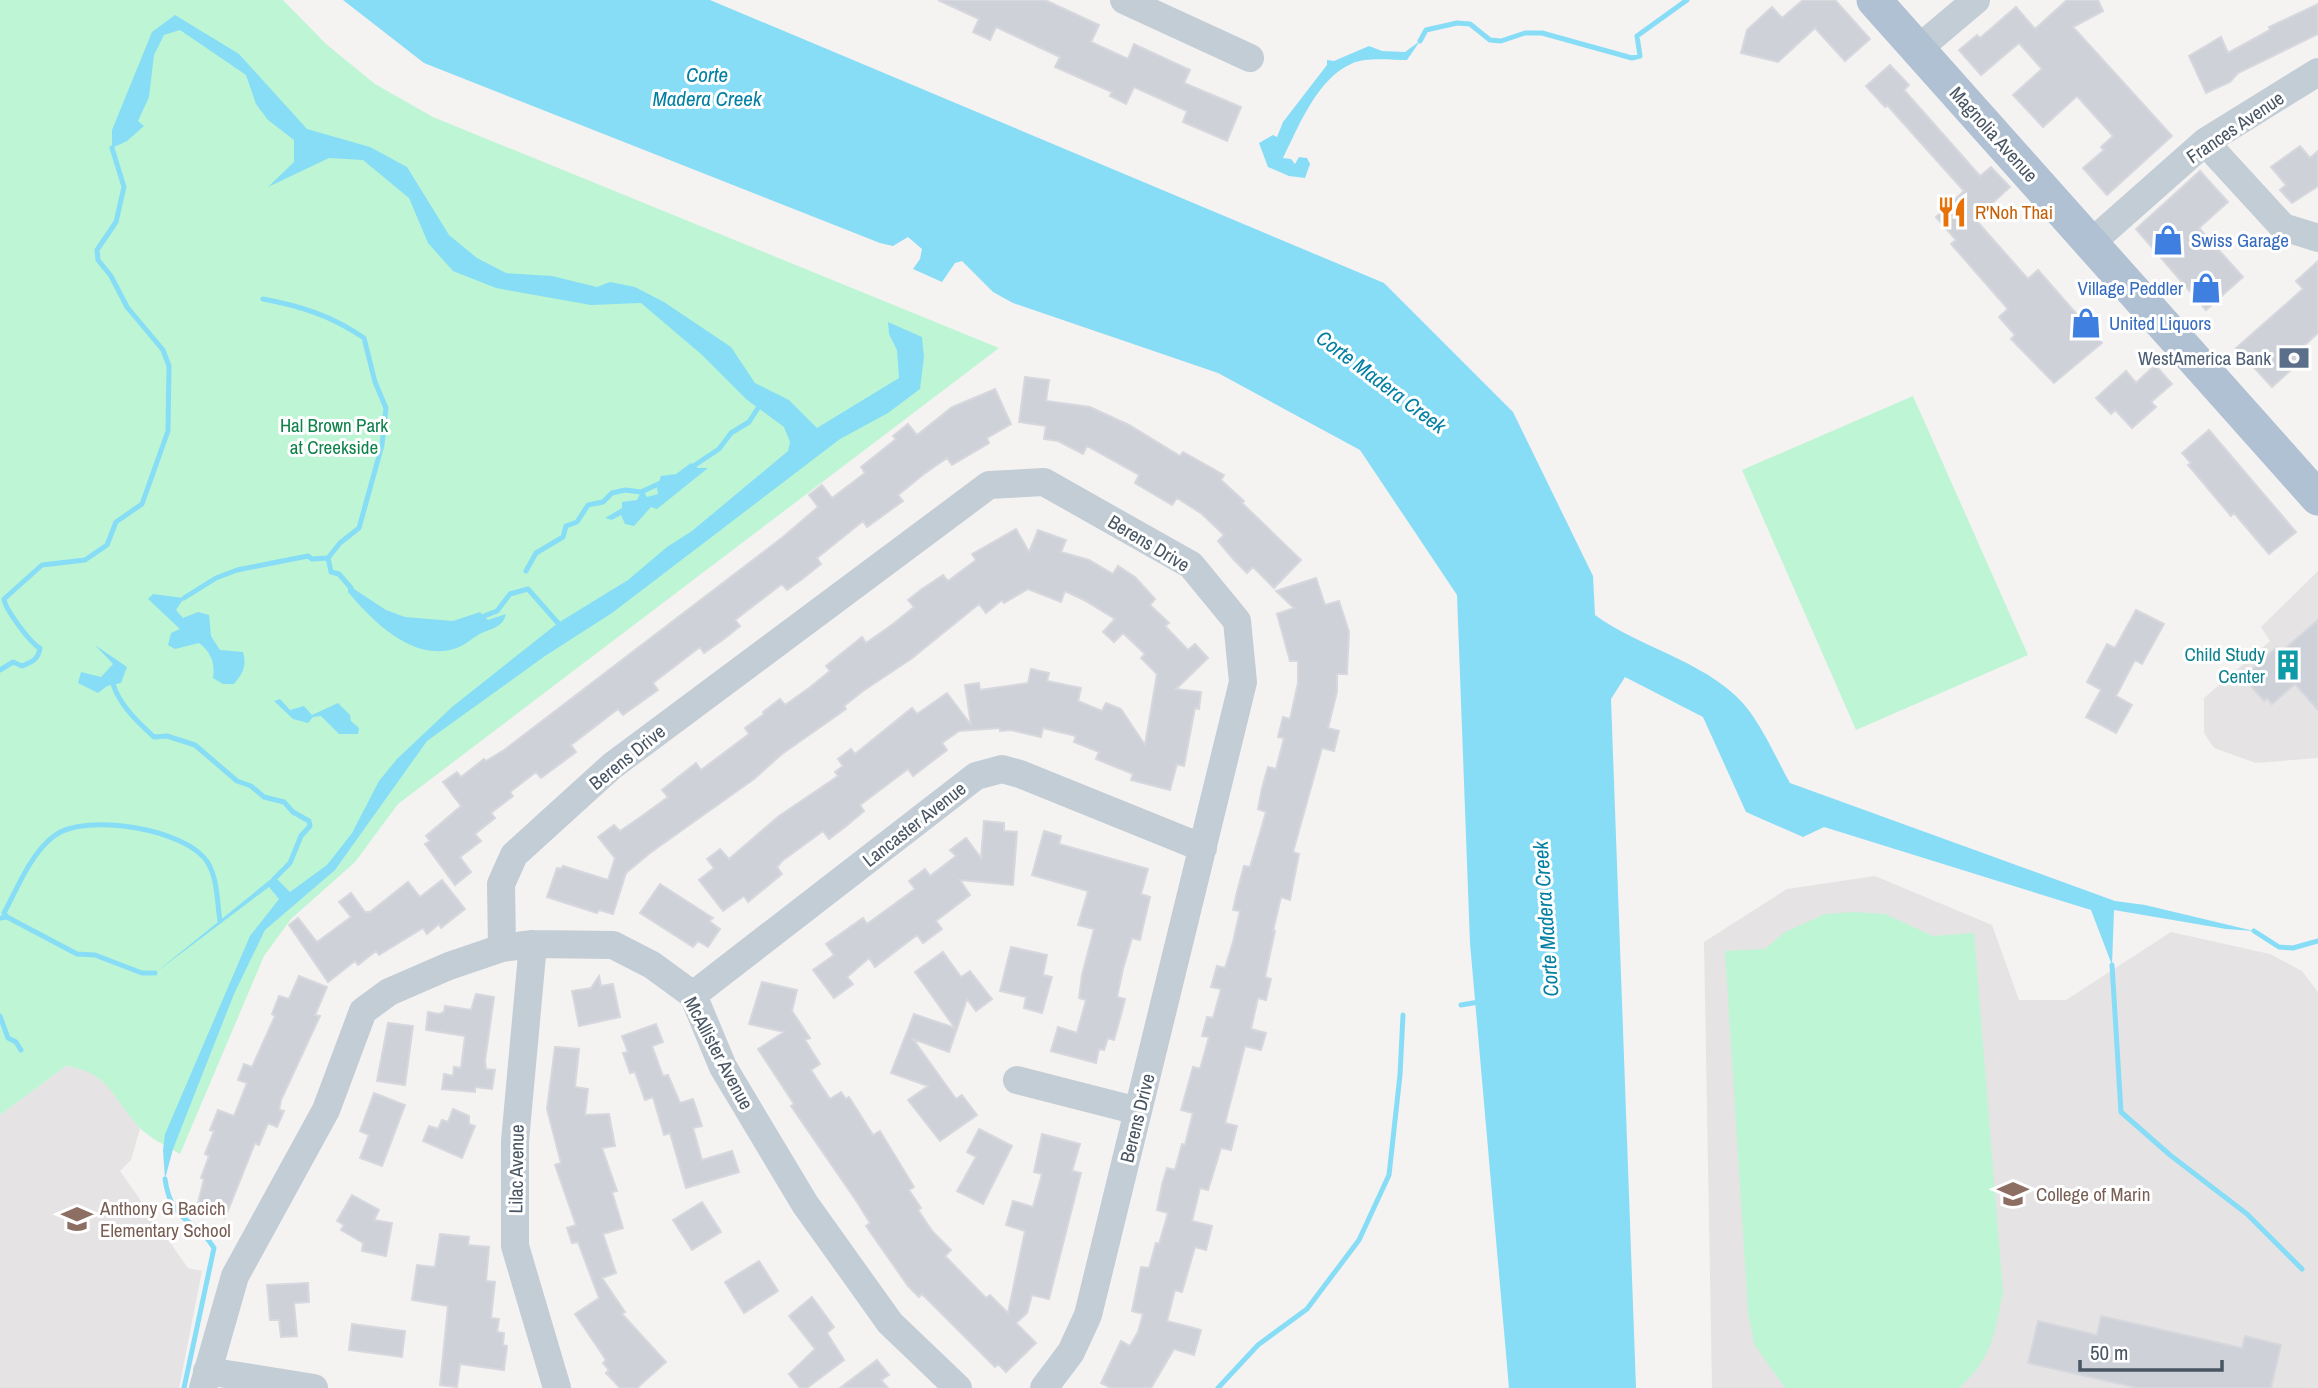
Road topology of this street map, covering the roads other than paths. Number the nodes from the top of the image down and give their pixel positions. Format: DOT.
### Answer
graph roads {
  1 [pos="1124,0"];
  2 [pos="1874,0"];
  3 [pos="1976,0"];
  4 [pos="1918,49"];
  5 [pos="1250,58"];
  6 [pos="2318,72"];
  7 [pos="2206,142"];
  8 [pos="2318,238"];
  9 [pos="2092,242"];
  10 [pos="2318,498"];
  11 [pos="1203,848"];
  12 [pos="533,944"];
  13 [pos="502,948"];
  14 [pos="693,995"];
  15 [pos="1017,1080"];
  16 [pos="1138,1111"];
  17 [pos="205,1380"];
  18 [pos="314,1388"];
  19 [pos="557,1388"];
  20 [pos="958,1388"];
  21 [pos="1044,1388"];
  1 -- 5 [label="street"];
  2 -- 4 [label="main road, Magnolia Avenue"];
  3 -- 4 [label="street"];
  4 -- 9 [label="main road, Magnolia Avenue"];
  6 -- 7 [label="street, Frances Avenue"];
  7 -- 8 [label="street"];
  7 -- 9 [label="street, Frances Avenue"];
  9 -- 10 [label="main road, Magnolia Avenue"];
  11 -- 13 [label="street, Berens Drive"];
  11 -- 14 [label="street, Lancaster Avenue"];
  11 -- 16 [label="street, Berens Drive"];
  12 -- 13 [label="street, McAllister Avenue"];
  12 -- 14 [label="street, McAllister Avenue"];
  12 -- 19 [label="street, Lilac Avenue"];
  13 -- 17 [label="street, McAllister Avenue"];
  14 -- 20 [label="street, McAllister Avenue"];
  15 -- 16 [label="street"];
  16 -- 21 [label="street, Berens Drive"];
  17 -- 18 [label="street"];
}
